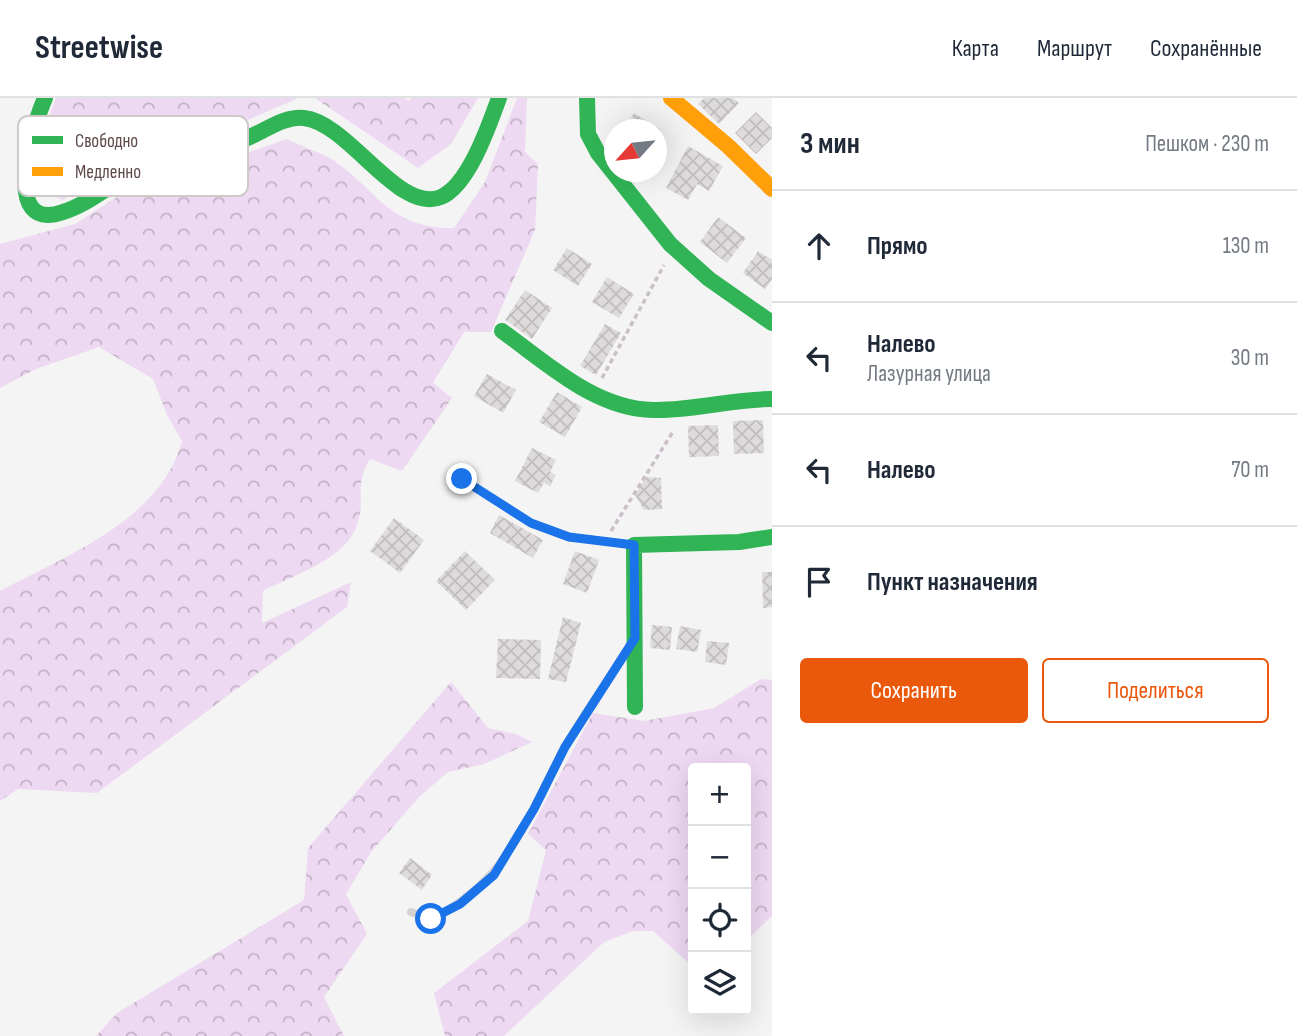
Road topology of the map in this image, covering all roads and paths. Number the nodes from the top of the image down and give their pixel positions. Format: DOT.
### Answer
graph roads {
  1 [pos="45,98"];
  2 [pos="499,98"];
  3 [pos="587,98"];
  4 [pos="671,98"];
  5 [pos="37,116"];
  6 [pos="248,137"];
  7 [pos="18,168"];
  8 [pos="772,189"];
  9 [pos="91,196"];
  10 [pos="673,247"];
  11 [pos="772,323"];
  12 [pos="502,331"];
  13 [pos="594,392"];
  14 [pos="772,399"];
  15 [pos="688,408"];
  16 [pos="462,479"];
  17 [pos="772,537"];
  18 [pos="605,541"];
  19 [pos="634,545"];
  20 [pos="635,638"];
  21 [pos="635,707"];
  22 [pos="411,912"];
  1 -- 5 [label="street"];
  2 -- 6 [label="street"];
  3 -- 10 [label="street"];
  4 -- 8 [label="street"];
  7 -- 9 [label="street"];
  10 -- 11 [label="street"];
  10 -- 13 [label="path"];
  12 -- 13 [label="street"];
  13 -- 15 [label="street"];
  14 -- 15 [label="street"];
  15 -- 18 [label="path"];
  16 -- 18 [label="lane"];
  17 -- 19 [label="street"];
  18 -- 19 [label="lane"];
  19 -- 20 [label="street"];
  20 -- 21 [label="street"];
  20 -- 22 [label="lane"];
}
